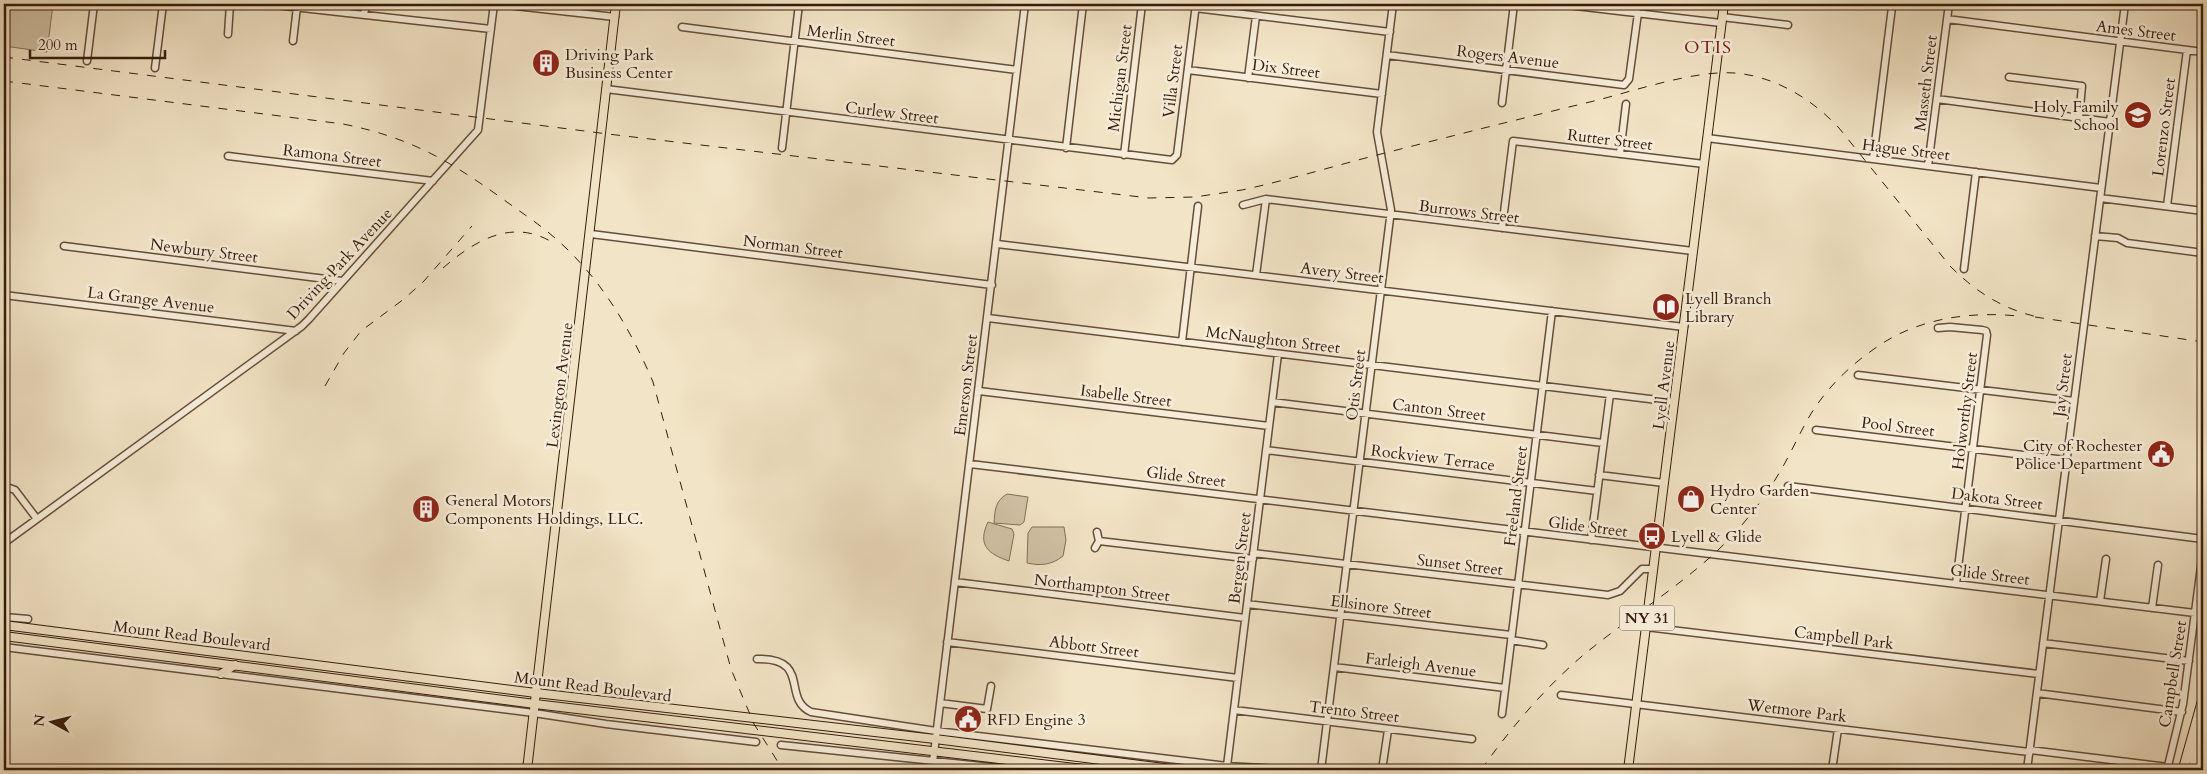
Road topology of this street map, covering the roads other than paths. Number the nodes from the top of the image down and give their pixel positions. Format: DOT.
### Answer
graph roads {
  1 [pos="94,4"];
  2 [pos="163,4"];
  3 [pos="230,4"];
  4 [pos="266,4"];
  5 [pos="366,4"];
  6 [pos="495,4"];
  7 [pos="616,4"];
  8 [pos="798,4"];
  9 [pos="1025,4"];
  10 [pos="1083,4"];
  11 [pos="1142,4"];
  12 [pos="1393,4"];
  13 [pos="1514,4"];
  14 [pos="1560,4"];
  15 [pos="1724,4"];
  16 [pos="1949,4"];
  17 [pos="2125,4"];
  18 [pos="1195,6"];
  19 [pos="297,7"];
  20 [pos="1892,7"];
  21 [pos="1638,12"];
  22 [pos="364,15"];
  23 [pos="1256,16"];
  24 [pos="615,17"];
  25 [pos="1947,19"];
  26 [pos="1722,20"];
  27 [pos="1788,25"];
  28 [pos="682,26"];
  29 [pos="491,29"];
  30 [pos="1390,32"];
  31 [pos="228,34"];
  32 [pos="293,41"];
  33 [pos="794,41"];
  34 [pos="2120,42"];
  35 [pos="2187,50"];
  36 [pos="2203,52"];
  37 [pos="1387,55"];
  38 [pos="87,61"];
  39 [pos="155,68"];
  40 [pos="1017,70"];
  41 [pos="1188,70"];
  42 [pos="1506,70"];
  43 [pos="2008,77"];
  44 [pos="1248,78"];
  45 [pos="606,89"];
  46 [pos="1382,94"];
  47 [pos="1937,99"];
  48 [pos="1502,103"];
  49 [pos="1626,104"];
  50 [pos="786,113"];
  51 [pos="2079,118"];
  52 [pos="2110,122"];
  53 [pos="1707,138"];
  54 [pos="1009,141"];
  55 [pos="782,148"];
  56 [pos="1066,148"];
  57 [pos="1620,154"];
  58 [pos="1124,155"];
  59 [pos="228,156"];
  60 [pos="1873,159"];
  61 [pos="1174,160"];
  62 [pos="1704,164"];
  63 [pos="1928,166"];
  64 [pos="1976,172"];
  65 [pos="433,181"];
  66 [pos="2101,188"];
  67 [pos="2100,198"];
  68 [pos="1266,199"];
  69 [pos="1243,205"];
  70 [pos="1198,206"];
  71 [pos="2167,206"];
  72 [pos="2203,211"];
  73 [pos="1390,215"];
  74 [pos="1502,228"];
  75 [pos="591,234"];
  76 [pos="2095,236"];
  77 [pos="997,244"];
  78 [pos="64,246"];
  79 [pos="1693,251"];
  80 [pos="2203,254"];
  81 [pos="1190,268"];
  82 [pos="1964,269"];
  83 [pos="1256,275"];
  84 [pos="342,281"];
  85 [pos="992,285"];
  86 [pos="1381,290"];
  87 [pos="4,295"];
  88 [pos="1552,311"];
  89 [pos="988,318"];
  90 [pos="1684,327"];
  91 [pos="1938,328"];
  92 [pos="296,331"];
  93 [pos="1182,342"];
  94 [pos="1278,354"];
  95 [pos="1372,365"];
  96 [pos="1858,375"];
  97 [pos="1542,386"];
  98 [pos="1980,390"];
  99 [pos="979,391"];
  100 [pos="1610,394"];
  101 [pos="2074,401"];
  102 [pos="1272,402"];
  103 [pos="1674,402"];
  104 [pos="1366,414"];
  105 [pos="1269,426"];
  106 [pos="1816,430"];
  107 [pos="1536,435"];
  108 [pos="1603,443"];
  109 [pos="1973,449"];
  110 [pos="1266,450"];
  111 [pos="2066,460"];
  112 [pos="1360,462"];
  113 [pos="970,464"];
  114 [pos="1599,475"];
  115 [pos="1530,483"];
  116 [pos="1664,483"];
  117 [pos="4,486"];
  118 [pos="1788,486"];
  119 [pos="1597,491"];
  120 [pos="1260,499"];
  121 [pos="1965,508"];
  122 [pos="1353,512"];
  123 [pos="37,519"];
  124 [pos="2059,520"];
  125 [pos="1097,532"];
  126 [pos="1524,532"];
  127 [pos="2203,539"];
  128 [pos="1591,540"];
  129 [pos="1099,541"];
  130 [pos="4,543"];
  131 [pos="1095,548"];
  132 [pos="1656,548"];
  133 [pos="2203,551"];
  134 [pos="1253,556"];
  135 [pos="2106,558"];
  136 [pos="1347,564"];
  137 [pos="2158,565"];
  138 [pos="1653,568"];
  139 [pos="955,582"];
  140 [pos="1956,584"];
  141 [pos="1518,585"];
  142 [pos="2049,595"];
  143 [pos="2100,602"];
  144 [pos="1247,604"];
  145 [pos="2152,608"];
  146 [pos="2196,613"];
  147 [pos="2203,614"];
  148 [pos="1340,616"];
  149 [pos="4,617"];
  150 [pos="1245,618"];
  151 [pos="28,619"];
  152 [pos="4,625"];
  153 [pos="1646,628"];
  154 [pos="4,636"];
  155 [pos="1511,638"];
  156 [pos="947,642"];
  157 [pos="2043,643"];
  158 [pos="1543,645"];
  159 [pos="4,647"];
  160 [pos="756,659"];
  161 [pos="2189,661"];
  162 [pos="236,665"];
  163 [pos="1334,667"];
  164 [pos="221,674"];
  165 [pos="2039,674"];
  166 [pos="1238,678"];
  167 [pos="990,686"];
  168 [pos="1505,688"];
  169 [pos="536,693"];
  170 [pos="2037,693"];
  171 [pos="1561,695"];
  172 [pos="2203,699"];
  173 [pos="940,702"];
  174 [pos="535,704"];
  175 [pos="1636,704"];
  176 [pos="1234,710"];
  177 [pos="593,711"];
  178 [pos="2182,712"];
  179 [pos="534,713"];
  180 [pos="1502,714"];
  181 [pos="581,720"];
  182 [pos="2203,721"];
  183 [pos="1327,722"];
  184 [pos="1838,729"];
  185 [pos="1388,730"];
  186 [pos="936,735"];
  187 [pos="1472,739"];
  188 [pos="756,742"];
  189 [pos="781,745"];
  190 [pos="934,751"];
  191 [pos="2029,751"];
  192 [pos="933,760"];
  193 [pos="1227,766"];
  194 [pos="2167,768"];
  195 [pos="1628,769"];
  196 [pos="527,770"];
  197 [pos="932,770"];
  198 [pos="1020,770"];
  199 [pos="1092,770"];
  200 [pos="1180,770"];
  201 [pos="1296,770"];
  202 [pos="1321,770"];
  203 [pos="1382,770"];
  204 [pos="1645,770"];
  205 [pos="1832,770"];
  206 [pos="2027,770"];
  207 [pos="2183,770"];
  208 [pos="2193,770"];
  1 -- 38 [label="street"];
  2 -- 39 [label="street"];
  3 -- 31 [label="street"];
  4 -- 19 [label="street"];
  5 -- 22 [label="street"];
  6 -- 24 [label="street"];
  6 -- 29 [label="street, Driving Park Avenue"];
  7 -- 24 [label="main road, Lexington Avenue"];
  8 -- 33 [label="street"];
  9 -- 40 [label="street, Emerson Street"];
  10 -- 56 [label="street"];
  11 -- 58 [label="street, Michigan Street"];
  12 -- 30 [label="street, Otis Street"];
  13 -- 42 [label="street"];
  14 -- 21 [label="street"];
  15 -- 26 [label="main road, Lyell Avenue / NY 31"];
  16 -- 25 [label="street, Masseth Street"];
  17 -- 34 [label="street, Jay Street"];
  18 -- 23 [label="street"];
  18 -- 41 [label="street, Villa Street"];
  19 -- 22 [label="street"];
  19 -- 32 [label="street"];
  20 -- 60 [label="street"];
  21 -- 26 [label="street"];
  21 -- 42 [label="street, Rogers Avenue"];
  22 -- 29 [label="street"];
  23 -- 30 [label="street"];
  23 -- 44 [label="street"];
  24 -- 45 [label="main road, Lexington Avenue"];
  25 -- 34 [label="street, Ames Street"];
  25 -- 47 [label="street, Masseth Street"];
  26 -- 27 [label="street"];
  26 -- 53 [label="main road, Lyell Avenue / NY 31"];
  28 -- 33 [label="street, Merlin Street"];
  29 -- 65 [label="street, Driving Park Avenue"];
  30 -- 37 [label="street, Otis Street"];
  33 -- 40 [label="street, Merlin Street"];
  33 -- 50 [label="street"];
  34 -- 35 [label="street, Ames Street"];
  34 -- 52 [label="street, Jay Street"];
  35 -- 36 [label="street, Ames Street"];
  35 -- 71 [label="street, Lorenzo Street"];
  37 -- 42 [label="street, Rogers Avenue"];
  37 -- 46 [label="street, Otis Street"];
  40 -- 54 [label="street, Emerson Street"];
  41 -- 44 [label="street, Dix Street"];
  41 -- 61 [label="street, Villa Street"];
  42 -- 48 [label="street"];
  43 -- 51 [label="street"];
  44 -- 46 [label="street, Dix Street"];
  45 -- 50 [label="street, Curlew Street"];
  45 -- 75 [label="main road, Lexington Avenue"];
  46 -- 73 [label="street, Otis Street"];
  47 -- 51 [label="street"];
  47 -- 63 [label="street, Masseth Street"];
  49 -- 57 [label="street"];
  50 -- 54 [label="street, Curlew Street"];
  50 -- 55 [label="street"];
  51 -- 52 [label="street"];
  52 -- 66 [label="street, Jay Street"];
  53 -- 60 [label="street, Hague Street"];
  53 -- 62 [label="main road, Lyell Avenue / NY 31"];
  54 -- 56 [label="street, Curlew Street"];
  54 -- 77 [label="street, Emerson Street"];
  56 -- 58 [label="street, Curlew Street"];
  57 -- 62 [label="street, Rutter Street"];
  57 -- 74 [label="street, Rutter Street"];
  58 -- 61 [label="street, Curlew Street"];
  59 -- 65 [label="street, Ramona Street"];
  60 -- 63 [label="street, Hague Street"];
  62 -- 79 [label="main road, Lyell Avenue / NY 31"];
  63 -- 64 [label="street, Hague Street"];
  64 -- 66 [label="street, Hague Street"];
  64 -- 82 [label="street"];
  65 -- 84 [label="street, Driving Park Avenue"];
  66 -- 67 [label="street, Jay Street"];
  67 -- 71 [label="street"];
  67 -- 76 [label="street, Jay Street"];
  68 -- 69 [label="street, Burrows Street"];
  68 -- 73 [label="street, Burrows Street"];
  68 -- 83 [label="street"];
  70 -- 81 [label="street"];
  71 -- 72 [label="street"];
  73 -- 74 [label="street, Burrows Street"];
  73 -- 86 [label="street, Otis Street"];
  74 -- 79 [label="street, Burrows Street"];
  75 -- 85 [label="street, Norman Street"];
  75 -- 169 [label="main road, Lexington Avenue"];
  76 -- 80 [label="street"];
  76 -- 101 [label="street, Jay Street"];
  77 -- 81 [label="street, Avery Street"];
  77 -- 85 [label="street, Emerson Street"];
  78 -- 84 [label="street, Newbury Street"];
  79 -- 90 [label="main road, Lyell Avenue / NY 31"];
  81 -- 83 [label="street, Avery Street"];
  81 -- 93 [label="street"];
  83 -- 86 [label="street, Avery Street"];
  84 -- 92 [label="street, Driving Park Avenue"];
  85 -- 89 [label="street, Emerson Street"];
  86 -- 88 [label="street, Avery Street"];
  86 -- 95 [label="street, Otis Street"];
  87 -- 92 [label="street, La Grange Avenue"];
  88 -- 90 [label="street, Avery Street"];
  88 -- 97 [label="street, Freeland Street"];
  89 -- 93 [label="street, McNaughton Street"];
  89 -- 99 [label="street, Emerson Street"];
  90 -- 103 [label="main road, Lyell Avenue / NY 31"];
  91 -- 98 [label="street, Holworthy Street"];
  92 -- 123 [label="street, Driving Park Avenue"];
  93 -- 94 [label="street, McNaughton Street"];
  94 -- 95 [label="street, McNaughton Street"];
  94 -- 102 [label="street, Bergen Street"];
  95 -- 97 [label="street, McNaughton Street"];
  95 -- 104 [label="street, Otis Street"];
  96 -- 98 [label="street"];
  97 -- 100 [label="street, McNaughton Street"];
  97 -- 107 [label="street, Freeland Street"];
  98 -- 101 [label="street"];
  98 -- 109 [label="street, Holworthy Street"];
  99 -- 105 [label="street, Isabelle Street"];
  99 -- 113 [label="street, Emerson Street"];
  100 -- 103 [label="street, McNaughton Street"];
  100 -- 108 [label="street"];
  101 -- 111 [label="street, Jay Street"];
  102 -- 104 [label="street, Canton Street"];
  102 -- 105 [label="street, Bergen Street"];
  103 -- 116 [label="main road, Lyell Avenue / NY 31"];
  104 -- 107 [label="street, Canton Street"];
  104 -- 112 [label="street, Otis Street"];
  105 -- 110 [label="street, Bergen Street"];
  106 -- 109 [label="street, Pool Street"];
  107 -- 108 [label="street, Canton Street"];
  107 -- 115 [label="street, Freeland Street"];
  108 -- 114 [label="street"];
  109 -- 111 [label="street, Pool Street"];
  109 -- 121 [label="street, Holworthy Street"];
  110 -- 112 [label="street, Rockview Terrace"];
  110 -- 120 [label="street, Bergen Street"];
  111 -- 124 [label="street, Jay Street"];
  112 -- 115 [label="street, Rockview Terrace"];
  112 -- 122 [label="street, Otis Street"];
  113 -- 120 [label="street, Glide Street"];
  113 -- 139 [label="street, Emerson Street"];
  114 -- 116 [label="street"];
  114 -- 119 [label="street"];
  115 -- 119 [label="street, Rockview Terrace"];
  115 -- 126 [label="street, Freeland Street"];
  116 -- 132 [label="main road, Lyell Avenue / NY 31"];
  117 -- 123 [label="street"];
  118 -- 121 [label="street, Dakota Street"];
  119 -- 128 [label="street"];
  120 -- 122 [label="street, Glide Street"];
  120 -- 134 [label="street, Bergen Street"];
  121 -- 124 [label="street, Dakota Street"];
  121 -- 140 [label="street, Holworthy Street"];
  122 -- 126 [label="street, Glide Street"];
  122 -- 136 [label="street, Otis Street"];
  123 -- 130 [label="street, Driving Park Avenue"];
  124 -- 127 [label="street, Dakota Street"];
  124 -- 142 [label="street, Jay Street"];
  125 -- 129 [label="street"];
  126 -- 128 [label="street, Glide Street"];
  126 -- 141 [label="street, Freeland Street"];
  128 -- 132 [label="street, Glide Street"];
  129 -- 131 [label="street"];
  129 -- 134 [label="street, Sunset Street"];
  132 -- 138 [label="main road, Lyell Avenue / NY 31"];
  132 -- 140 [label="street, Glide Street"];
  133 -- 146 [label="street, Campbell Street"];
  134 -- 136 [label="street, Sunset Street"];
  134 -- 144 [label="street, Bergen Street"];
  135 -- 143 [label="street"];
  136 -- 141 [label="street, Sunset Street"];
  136 -- 148 [label="street, Otis Street"];
  137 -- 145 [label="street"];
  138 -- 141 [label="street, Sunset Street"];
  138 -- 153 [label="main road, Lyell Avenue / NY 31"];
  139 -- 150 [label="street, Northampton Street"];
  139 -- 156 [label="street, Emerson Street"];
  140 -- 142 [label="street, Glide Street"];
  141 -- 155 [label="street, Freeland Street"];
  142 -- 143 [label="street, Glide Street"];
  142 -- 157 [label="street, Jay Street"];
  143 -- 145 [label="street, Glide Street"];
  144 -- 148 [label="street, Ellsinore Street"];
  144 -- 150 [label="street, Bergen Street"];
  145 -- 146 [label="street, Glide Street"];
  146 -- 147 [label="street, Glide Street"];
  146 -- 161 [label="street, Campbell Street"];
  148 -- 155 [label="street, Ellsinore Street"];
  148 -- 163 [label="street, Otis Street"];
  149 -- 151 [label="street"];
  150 -- 166 [label="street, Bergen Street"];
  152 -- 169 [label="main road, Mount Read Boulevard"];
  153 -- 165 [label="street, Campbell Park"];
  153 -- 175 [label="main road, Lyell Avenue / NY 31"];
  154 -- 162 [label="main road, Mount Read Boulevard"];
  155 -- 158 [label="street, Ellsinore Street"];
  155 -- 168 [label="street, Freeland Street"];
  156 -- 166 [label="street, Abbott Street"];
  156 -- 173 [label="street, Emerson Street"];
  157 -- 161 [label="street"];
  157 -- 165 [label="street, Jay Street"];
  159 -- 164 [label="street, Mount Read Boulevard"];
  160 -- 186 [label="street"];
  161 -- 178 [label="street, Campbell Street"];
  162 -- 164 [label="main road"];
  162 -- 174 [label="main road, Mount Read Boulevard"];
  163 -- 168 [label="street, Farleigh Avenue"];
  163 -- 183 [label="street, Otis Street"];
  164 -- 179 [label="street, Mount Read Boulevard"];
  165 -- 170 [label="street, Jay Street"];
  166 -- 176 [label="street, Bergen Street"];
  167 -- 173 [label="street"];
  168 -- 180 [label="street, Freeland Street"];
  169 -- 174 [label="main road, Lexington Avenue"];
  169 -- 186 [label="main road, Mount Read Boulevard"];
  170 -- 178 [label="street"];
  170 -- 191 [label="street, Jay Street"];
  171 -- 175 [label="street, Wetmore Park"];
  172 -- 207 [label="highway"];
  173 -- 186 [label="street, Emerson Street"];
  174 -- 177 [label="main road, Mount Read Boulevard"];
  174 -- 179 [label="main road, Lexington Avenue"];
  175 -- 184 [label="street, Wetmore Park"];
  175 -- 195 [label="main road, Lyell Avenue / NY 31"];
  176 -- 183 [label="street, Trento Street"];
  176 -- 193 [label="street, Bergen Street"];
  177 -- 181 [label="street, Mount Read Boulevard"];
  177 -- 190 [label="main road, Mount Read Boulevard"];
  178 -- 194 [label="street, Campbell Street"];
  179 -- 181 [label="street, Mount Read Boulevard"];
  179 -- 196 [label="main road, Lexington Avenue"];
  181 -- 188 [label="street, Mount Read Boulevard"];
  182 -- 208 [label="highway"];
  183 -- 185 [label="street, Trento Street"];
  183 -- 202 [label="street, Otis Street"];
  184 -- 191 [label="street, Wetmore Park"];
  184 -- 205 [label="street"];
  185 -- 187 [label="street, Trento Street"];
  185 -- 203 [label="street"];
  186 -- 190 [label="street, Emerson Street"];
  186 -- 193 [label="street, Mount Read Boulevard"];
  186 -- 200 [label="main road, Mount Read Boulevard"];
  189 -- 192 [label="street"];
  190 -- 192 [label="street, Emerson Street"];
  190 -- 199 [label="main road, Mount Read Boulevard"];
  191 -- 194 [label="street, Wetmore Park"];
  191 -- 206 [label="street, Jay Street"];
  192 -- 197 [label="street, Emerson Street"];
  192 -- 198 [label="street"];
  193 -- 201 [label="street, Mount Read Boulevard"];
  195 -- 204 [label="street"];
}
